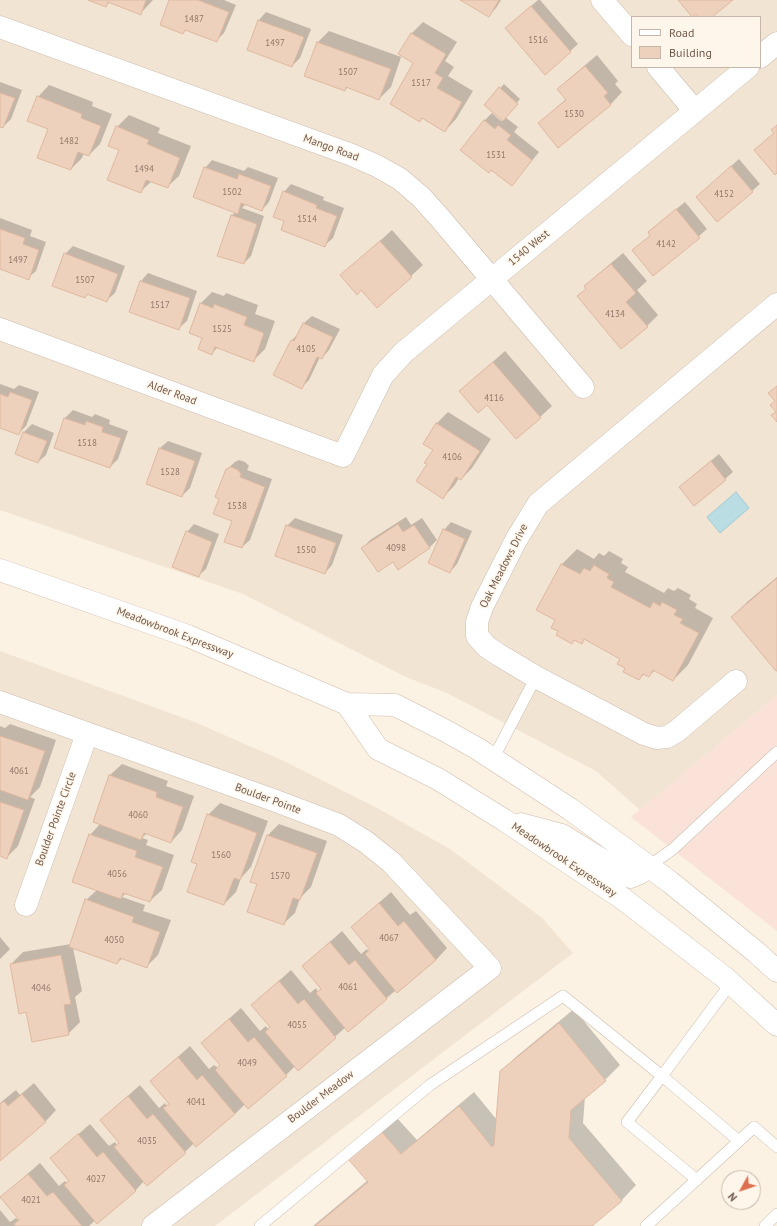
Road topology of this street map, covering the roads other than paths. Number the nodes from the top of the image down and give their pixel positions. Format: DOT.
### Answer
graph roads {
  1 [pos="602,0"];
  2 [pos="0,27"];
  3 [pos="631,34"];
  4 [pos="777,43"];
  5 [pos="761,56"];
  6 [pos="659,68"];
  7 [pos="747,68"];
  8 [pos="695,111"];
  9 [pos="492,279"];
  10 [pos="777,304"];
  11 [pos="0,329"];
  12 [pos="583,387"];
  13 [pos="343,456"];
  14 [pos="0,570"];
  15 [pos="536,677"];
  16 [pos="736,682"];
  17 [pos="0,702"];
  18 [pos="347,704"];
  19 [pos="87,734"];
  20 [pos="777,752"];
  21 [pos="494,759"];
  22 [pos="504,820"];
  23 [pos="650,866"];
  24 [pos="26,905"];
  25 [pos="490,968"];
  26 [pos="777,971"];
  27 [pos="730,983"];
  28 [pos="777,1025"];
  29 [pos="662,1076"];
  30 [pos="739,1141"];
  31 [pos="777,1147"];
  32 [pos="697,1180"];
  33 [pos="777,1214"];
  34 [pos="153,1226"];
  35 [pos="260,1226"];
  36 [pos="646,1226"];
  37 [pos="765,1226"];
  1 -- 3 [label="street"];
  2 -- 9 [label="street, Mango Road"];
  4 -- 5 [label="street"];
  6 -- 8 [label="street"];
  7 -- 8 [label="street, 1540 West"];
  8 -- 9 [label="street, 1540 West"];
  9 -- 12 [label="street, Mango Road"];
  9 -- 13 [label="street, 1540 West"];
  10 -- 15 [label="street, Oak Meadows Drive"];
  11 -- 13 [label="street, Alder Road"];
  14 -- 18 [label="street, Meadowbrook Expressway"];
  15 -- 16 [label="street, Oak Meadows Drive"];
  15 -- 21 [label="lane"];
  17 -- 19 [label="street, Boulder Pointe"];
  18 -- 21 [label="street, Meadowbrook Expressway"];
  18 -- 22 [label="street, Meadowbrook Expressway"];
  19 -- 24 [label="street, Boulder Pointe Circle"];
  19 -- 25 [label="street, Boulder Pointe"];
  20 -- 23 [label="lane"];
  21 -- 23 [label="street, Meadowbrook Expressway"];
  22 -- 23 [label="street"];
  22 -- 27 [label="street, Meadowbrook Expressway"];
  23 -- 26 [label="street, Meadowbrook Expressway"];
  25 -- 34 [label="street, Boulder Meadow"];
  27 -- 28 [label="street, Meadowbrook Expressway"];
  27 -- 29 [label="lane"];
  29 -- 30 [label="lane"];
  29 -- 32 [label="lane"];
  29 -- 35 [label="lane"];
  30 -- 31 [label="lane"];
  30 -- 32 [label="lane"];
  32 -- 36 [label="lane"];
  33 -- 37 [label="lane"];
}
